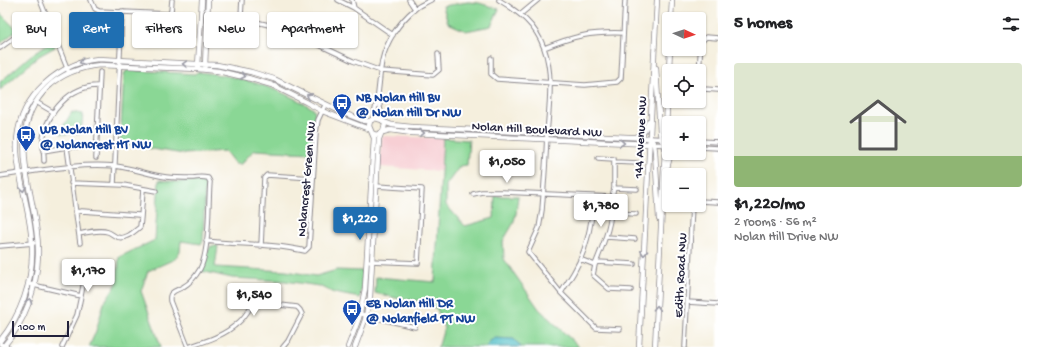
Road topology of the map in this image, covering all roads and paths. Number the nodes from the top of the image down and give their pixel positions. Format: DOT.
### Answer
graph roads {
  1 [pos="40,0"];
  2 [pos="91,0"];
  3 [pos="172,0"];
  4 [pos="202,0"];
  5 [pos="208,0"];
  6 [pos="242,0"];
  7 [pos="338,0"];
  8 [pos="352,0"];
  9 [pos="409,0"];
  10 [pos="431,0"];
  11 [pos="499,0"];
  12 [pos="538,0"];
  13 [pos="625,0"];
  14 [pos="657,0"];
  15 [pos="672,0"];
  16 [pos="354,8"];
  17 [pos="415,8"];
  18 [pos="122,11"];
  19 [pos="44,12"];
  20 [pos="672,12"];
  21 [pos="521,14"];
  22 [pos="623,33"];
  23 [pos="393,35"];
  24 [pos="718,38"];
  25 [pos="12,39"];
  26 [pos="655,42"];
  27 [pos="0,48"];
  28 [pos="58,48"];
  29 [pos="544,48"];
  30 [pos="438,54"];
  31 [pos="670,56"];
  32 [pos="491,58"];
  33 [pos="120,63"];
  34 [pos="205,64"];
  35 [pos="700,64"];
  36 [pos="198,67"];
  37 [pos="66,68"];
  38 [pos="205,70"];
  39 [pos="381,71"];
  40 [pos="100,72"];
  41 [pos="69,73"];
  42 [pos="550,83"];
  43 [pos="99,86"];
  44 [pos="706,89"];
  45 [pos="718,90"];
  46 [pos="379,97"];
  47 [pos="36,102"];
  48 [pos="325,105"];
  49 [pos="322,111"];
  50 [pos="53,112"];
  51 [pos="651,114"];
  52 [pos="666,116"];
  53 [pos="371,120"];
  54 [pos="383,121"];
  55 [pos="370,131"];
  56 [pos="382,133"];
  57 [pos="547,134"];
  58 [pos="662,135"];
  59 [pos="634,138"];
  60 [pos="650,138"];
  61 [pos="662,139"];
  62 [pos="547,140"];
  63 [pos="706,141"];
  64 [pos="718,142"];
  65 [pos="652,144"];
  66 [pos="662,145"];
  67 [pos="96,146"];
  68 [pos="67,147"];
  69 [pos="706,147"];
  70 [pos="718,148"];
  71 [pos="44,151"];
  72 [pos="96,158"];
  73 [pos="598,158"];
  74 [pos="44,161"];
  75 [pos="375,162"];
  76 [pos="614,162"];
  77 [pos="639,163"];
  78 [pos="69,166"];
  79 [pos="115,166"];
  80 [pos="26,172"];
  81 [pos="20,174"];
  82 [pos="0,176"];
  83 [pos="312,178"];
  84 [pos="71,183"];
  85 [pos="114,184"];
  86 [pos="376,186"];
  87 [pos="614,188"];
  88 [pos="637,189"];
  89 [pos="143,190"];
  90 [pos="156,191"];
  91 [pos="473,194"];
  92 [pos="543,194"];
  93 [pos="591,196"];
  94 [pos="612,197"];
  95 [pos="706,201"];
  96 [pos="718,202"];
  97 [pos="662,207"];
  98 [pos="75,212"];
  99 [pos="692,212"];
  100 [pos="612,213"];
  101 [pos="636,214"];
  102 [pos="141,216"];
  103 [pos="79,234"];
  104 [pos="607,237"];
  105 [pos="635,239"];
  106 [pos="206,241"];
  107 [pos="35,243"];
  108 [pos="80,243"];
  109 [pos="0,246"];
  110 [pos="261,246"];
  111 [pos="660,246"];
  112 [pos="580,259"];
  113 [pos="369,261"];
  114 [pos="596,263"];
  115 [pos="634,264"];
  116 [pos="89,273"];
  117 [pos="31,285"];
  118 [pos="631,290"];
  119 [pos="561,293"];
  120 [pos="81,296"];
  121 [pos="688,302"];
  122 [pos="718,304"];
  123 [pos="361,314"];
  124 [pos="366,315"];
  125 [pos="415,327"];
  126 [pos="620,329"];
  127 [pos="3,345"];
  128 [pos="62,347"];
  129 [pos="188,347"];
  130 [pos="283,347"];
  131 [pos="348,347"];
  132 [pos="354,347"];
  133 [pos="639,347"];
  134 [pos="655,347"];
  135 [pos="685,347"];
  1 -- 19 [label="street"];
  2 -- 18 [label="street"];
  3 -- 18 [label="street"];
  4 -- 36 [label="street"];
  5 -- 34 [label="street"];
  6 -- 39 [label="street"];
  7 -- 16 [label="street"];
  8 -- 16 [label="street"];
  9 -- 17 [label="street"];
  10 -- 17 [label="street"];
  11 -- 21 [label="street"];
  12 -- 21 [label="street"];
  13 -- 22 [label="street"];
  14 -- 26 [label="street, 144 Avenue NW"];
  15 -- 20 [label="street"];
  16 -- 23 [label="street"];
  17 -- 23 [label="street"];
  18 -- 33 [label="street"];
  21 -- 29 [label="street"];
  22 -- 29 [label="street"];
  22 -- 42 [label="street"];
  23 -- 39 [label="street"];
  24 -- 35 [label="street"];
  25 -- 27 [label="street"];
  26 -- 51 [label="street, 144 Avenue NW"];
  26 -- 58 [label="street"];
  28 -- 37 [label="street"];
  29 -- 42 [label="street"];
  30 -- 39 [label="street"];
  31 -- 52 [label="street, 144 Avenue NW"];
  32 -- 42 [label="street"];
  33 -- 36 [label="street"];
  33 -- 37 [label="street, one-way"];
  33 -- 41 [label="street"];
  33 -- 79 [label="street"];
  34 -- 36 [label="street"];
  34 -- 38 [label="street"];
  48 -- 34 [label="street, one-way"];
  36 -- 38 [label="street"];
  37 -- 41 [label="street"];
  37 -- 81 [label="street"];
  38 -- 49 [label="street, one-way"];
  39 -- 46 [label="street"];
  40 -- 43 [label="street"];
  41 -- 47 [label="street"];
  42 -- 57 [label="street"];
  43 -- 50 [label="street"];
  43 -- 67 [label="street"];
  44 -- 45 [label="street"];
  46 -- 53 [label="street"];
  46 -- 54 [label="street"];
  47 -- 50 [label="street"];
  47 -- 80 [label="street"];
  48 -- 49 [label="street, Nolancrest Green NW"];
  48 -- 53 [label="street"];
  49 -- 55 [label="street"];
  49 -- 83 [label="street, Nolancrest Green NW"];
  50 -- 71 [label="street"];
  51 -- 59 [label="street"];
  51 -- 60 [label="street, 144 Avenue NW"];
  53 -- 54 [label="street"];
  53 -- 55 [label="street"];
  54 -- 56 [label="street"];
  54 -- 57 [label="street, Nolan Hill Boulevard NW"];
  55 -- 56 [label="street"];
  55 -- 75 [label="street"];
  56 -- 62 [label="street, Nolan Hill Boulevard NW, one-way"];
  56 -- 75 [label="street"];
  57 -- 59 [label="street, Nolan Hill Boulevard NW"];
  57 -- 62 [label="street"];
  59 -- 60 [label="street, Nolan Hill Boulevard NW"];
  60 -- 61 [label="street"];
  60 -- 65 [label="street, 144 Avenue NW"];
  62 -- 65 [label="street, Nolan Hill Boulevard NW, one-way"];
  62 -- 92 [label="street"];
  63 -- 64 [label="street"];
  65 -- 66 [label="street, Nolan Hill Boulevard NW"];
  65 -- 111 [label="street"];
  65 -- 133 [label="street, 144 Avenue NW, one-way"];
  67 -- 68 [label="street"];
  67 -- 72 [label="street"];
  68 -- 71 [label="street"];
  68 -- 78 [label="street"];
  69 -- 70 [label="street"];
  71 -- 74 [label="street"];
  73 -- 76 [label="street"];
  75 -- 86 [label="street"];
  75 -- 113 [label="street"];
  76 -- 77 [label="street"];
  76 -- 87 [label="street"];
  78 -- 79 [label="street"];
  78 -- 80 [label="street"];
  78 -- 84 [label="street"];
  79 -- 85 [label="street"];
  79 -- 106 [label="street"];
  80 -- 81 [label="street"];
  80 -- 107 [label="street"];
  81 -- 82 [label="street"];
  81 -- 107 [label="street, one-way"];
  83 -- 110 [label="street"];
  83 -- 110 [label="street, Nolancrest Green NW"];
  84 -- 85 [label="street"];
  84 -- 98 [label="street"];
  85 -- 89 [label="street"];
  86 -- 113 [label="street"];
  86 -- 113 [label="street"];
  87 -- 88 [label="street"];
  87 -- 94 [label="street"];
  89 -- 90 [label="street"];
  89 -- 102 [label="street"];
  91 -- 92 [label="street"];
  92 -- 93 [label="street"];
  92 -- 119 [label="street"];
  93 -- 94 [label="street"];
  93 -- 112 [label="street"];
  94 -- 100 [label="street"];
  95 -- 96 [label="street"];
  97 -- 111 [label="street, 144 Avenue NW"];
  98 -- 102 [label="street"];
  98 -- 103 [label="street"];
  99 -- 121 [label="street, Edith Road NW"];
  100 -- 101 [label="street"];
  100 -- 104 [label="street"];
  102 -- 103 [label="street"];
  103 -- 108 [label="street"];
  104 -- 105 [label="street"];
  104 -- 114 [label="street"];
  106 -- 110 [label="street, Nolancrest Green NW"];
  106 -- 129 [label="street"];
  107 -- 109 [label="street"];
  107 -- 117 [label="street"];
  134 -- 111 [label="street, 144 Avenue NW, one-way"];
  112 -- 114 [label="street"];
  112 -- 119 [label="street"];
  113 -- 123 [label="street"];
  113 -- 124 [label="street"];
  114 -- 115 [label="street"];
  114 -- 118 [label="street"];
  116 -- 120 [label="street"];
  117 -- 120 [label="street"];
  117 -- 127 [label="street"];
  119 -- 126 [label="street"];
  120 -- 128 [label="street"];
  121 -- 122 [label="street"];
  121 -- 135 [label="street, Edith Road NW"];
  123 -- 124 [label="street"];
  123 -- 131 [label="street"];
  124 -- 125 [label="street"];
  124 -- 132 [label="street"];
  129 -- 130 [label="street"];
}
